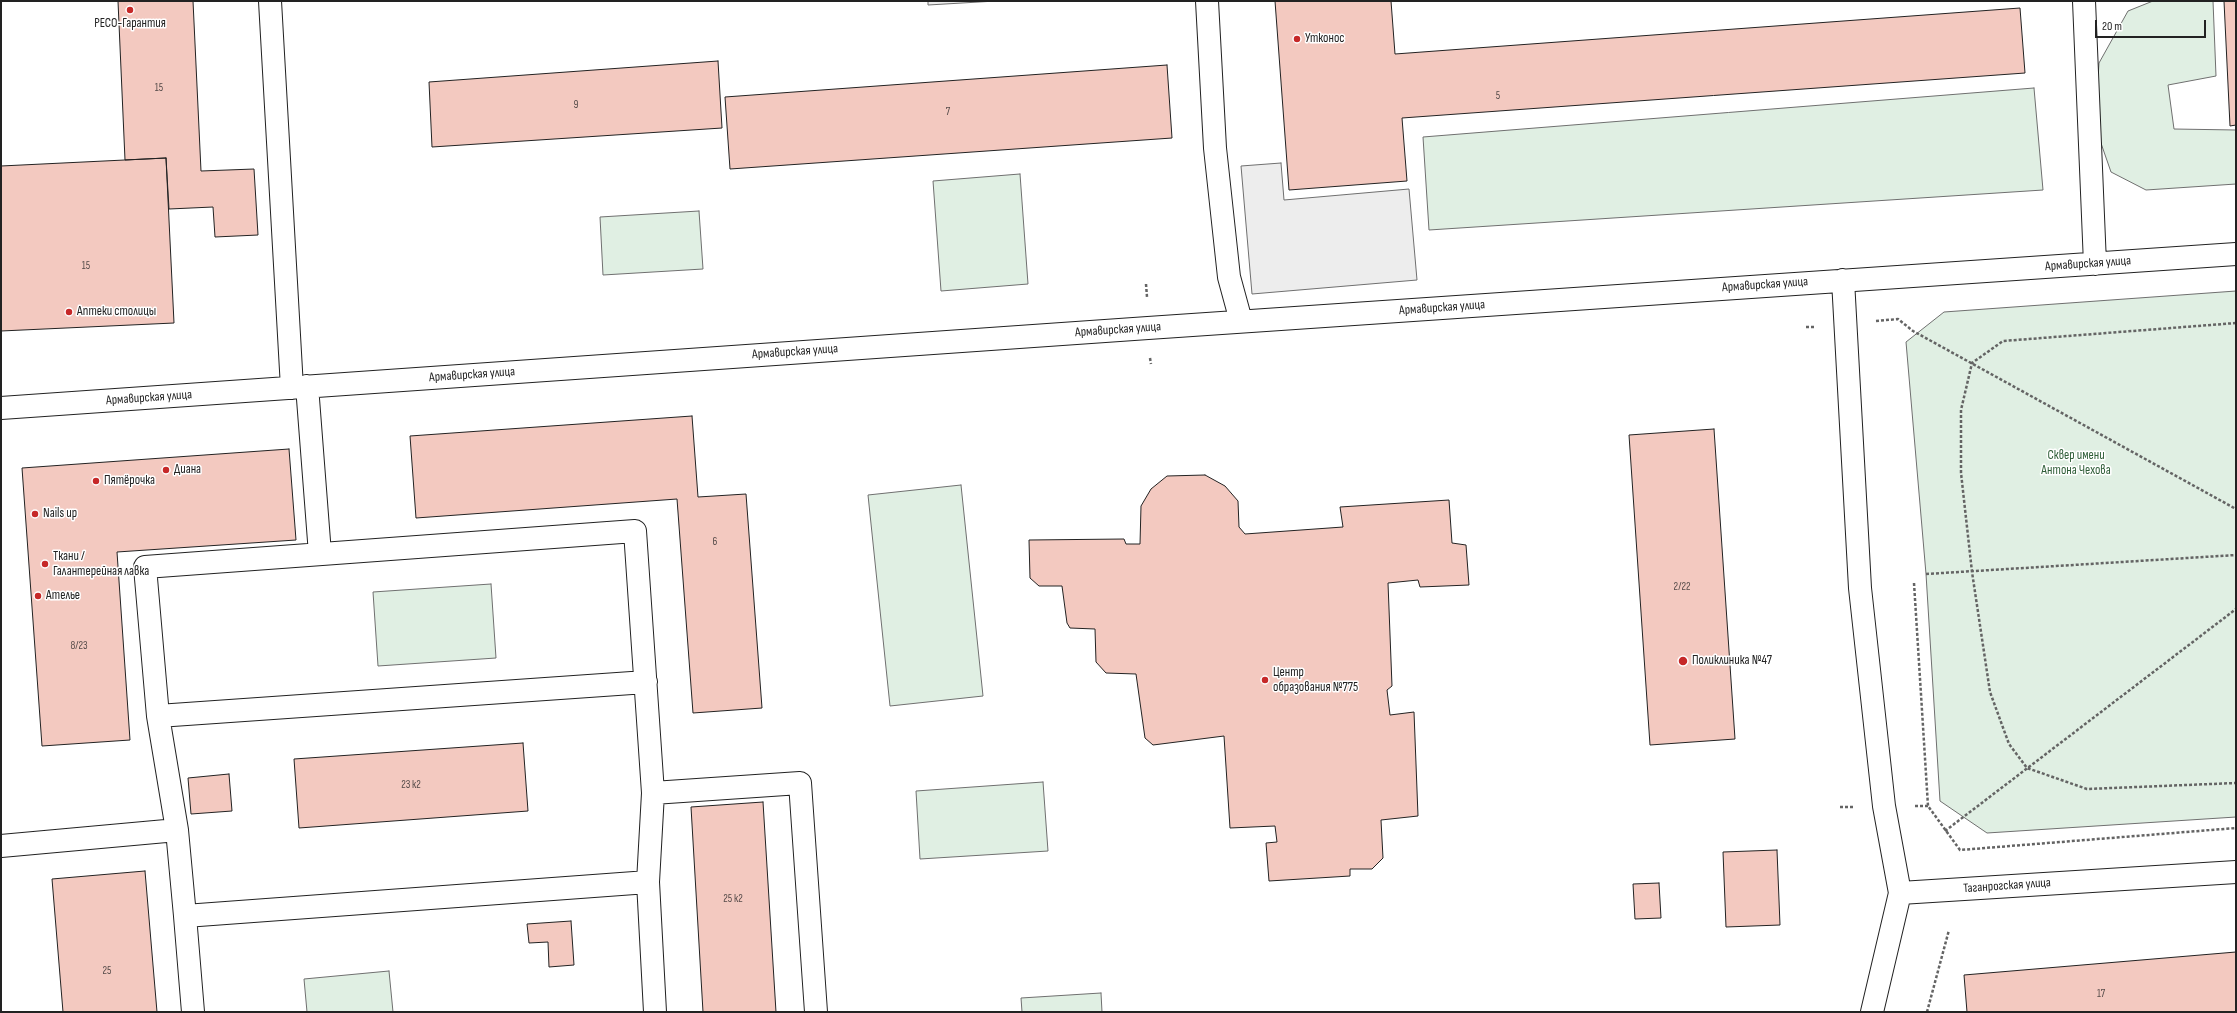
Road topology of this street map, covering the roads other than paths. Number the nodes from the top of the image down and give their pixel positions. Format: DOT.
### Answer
graph roads {
  1 [pos="270,1"];
  2 [pos="1207,1"];
  3 [pos="2084,1"];
  4 [pos="2236,254"];
  5 [pos="2095,264"];
  6 [pos="1843,280"];
  7 [pos="1242,321"];
  8 [pos="300,387"];
  9 [pos="1,408"];
  10 [pos="320,554"];
  11 [pos="646,682"];
  12 [pos="158,716"];
  13 [pos="653,793"];
  14 [pos="177,830"];
  15 [pos="1,846"];
  16 [pos="2236,872"];
  17 [pos="648,882"];
  18 [pos="1900,893"];
  19 [pos="185,916"];
  20 [pos="193,1012"];
  21 [pos="656,1012"];
  22 [pos="816,1012"];
  23 [pos="1872,1012"];
  1 -- 8 [label="street"];
  2 -- 7 [label="street"];
  3 -- 5 [label="street"];
  4 -- 5 [label="street, Армавирская улица"];
  5 -- 6 [label="street, Армавирская улица"];
  6 -- 7 [label="street, Армавирская улица"];
  6 -- 18 [label="street"];
  7 -- 8 [label="street, Армавирская улица"];
  8 -- 9 [label="street, Армавирская улица"];
  8 -- 10 [label="street"];
  10 -- 11 [label="street"];
  10 -- 12 [label="street"];
  11 -- 12 [label="street"];
  11 -- 13 [label="street"];
  12 -- 14 [label="street"];
  13 -- 17 [label="street"];
  13 -- 22 [label="street"];
  14 -- 15 [label="street"];
  14 -- 19 [label="street"];
  16 -- 18 [label="street, Таганрогская улица"];
  17 -- 19 [label="street"];
  17 -- 21 [label="street"];
  18 -- 23 [label="street"];
  19 -- 20 [label="street"];
}
